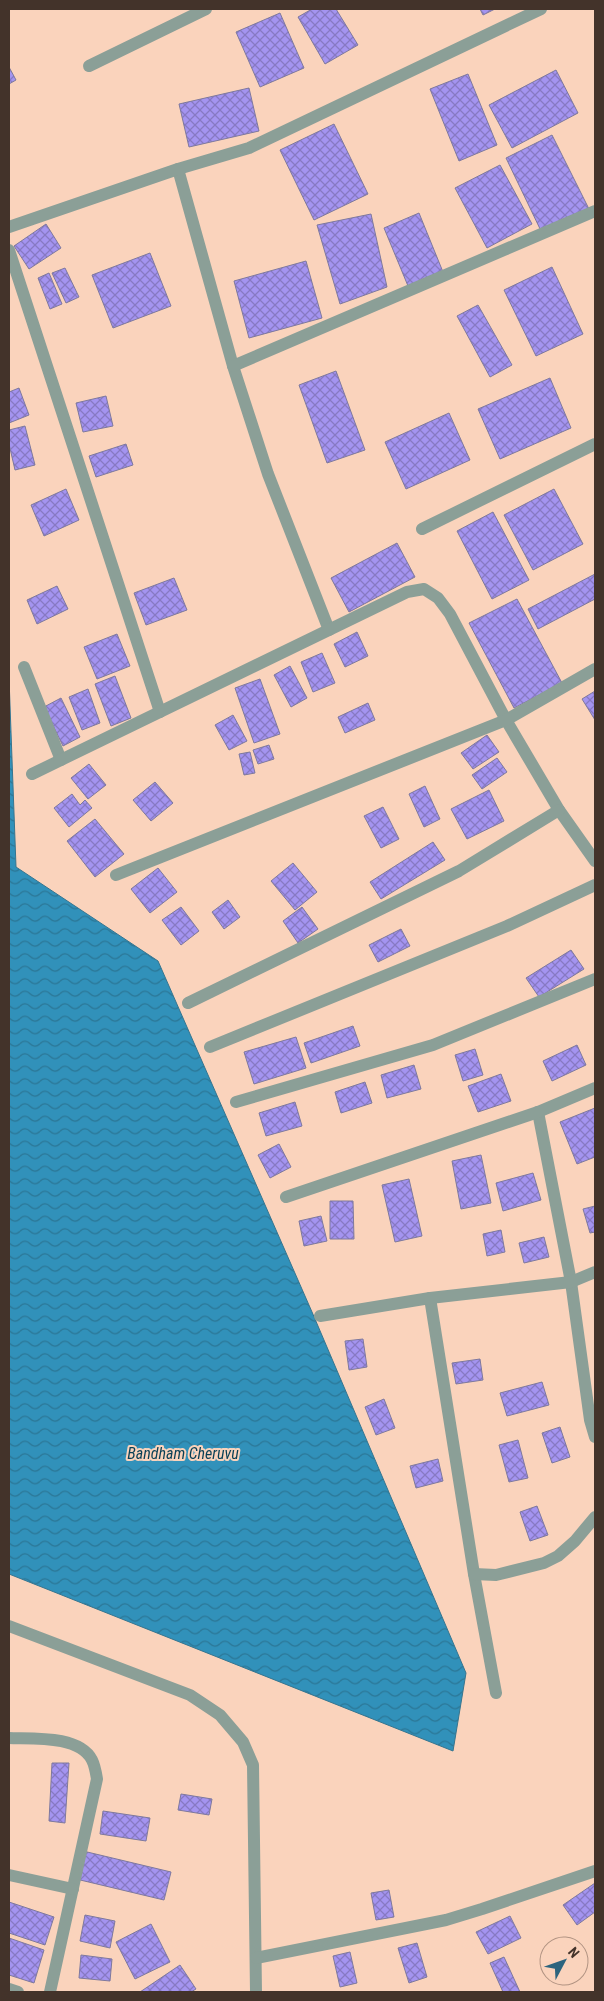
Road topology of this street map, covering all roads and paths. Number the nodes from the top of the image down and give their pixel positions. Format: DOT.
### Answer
graph roads {
  1 [pos="206,9"];
  2 [pos="542,9"];
  3 [pos="89,66"];
  4 [pos="178,170"];
  5 [pos="595,211"];
  6 [pos="9,227"];
  7 [pos="9,250"];
  8 [pos="233,366"];
  9 [pos="595,444"];
  10 [pos="422,529"];
  11 [pos="329,630"];
  12 [pos="24,667"];
  13 [pos="595,669"];
  14 [pos="160,712"];
  15 [pos="506,720"];
  16 [pos="61,760"];
  17 [pos="32,774"];
  18 [pos="559,810"];
  19 [pos="595,861"];
  20 [pos="116,875"];
  21 [pos="595,885"];
  22 [pos="595,979"];
  23 [pos="188,1003"];
  24 [pos="210,1047"];
  25 [pos="595,1088"];
  26 [pos="236,1102"];
  27 [pos="538,1112"];
  28 [pos="286,1197"];
  29 [pos="595,1272"];
  30 [pos="571,1282"];
  31 [pos="430,1298"];
  32 [pos="320,1316"];
  33 [pos="595,1437"];
  34 [pos="595,1518"];
  35 [pos="474,1574"];
  36 [pos="9,1626"];
  37 [pos="496,1693"];
  38 [pos="9,1738"];
  39 [pos="595,1871"];
  40 [pos="9,1875"];
  41 [pos="73,1889"];
  42 [pos="256,1958"];
  43 [pos="9,1989"];
  44 [pos="18,1992"];
  45 [pos="50,1992"];
  46 [pos="256,1992"];
  1 -- 3 [label="street"];
  2 -- 4 [label="street"];
  4 -- 6 [label="street"];
  4 -- 8 [label="street"];
  5 -- 8 [label="street"];
  7 -- 14 [label="street"];
  8 -- 11 [label="street"];
  9 -- 10 [label="street"];
  11 -- 14 [label="street"];
  11 -- 15 [label="street"];
  12 -- 16 [label="street"];
  13 -- 15 [label="street"];
  14 -- 16 [label="street"];
  15 -- 18 [label="street"];
  15 -- 20 [label="street"];
  16 -- 17 [label="street"];
  18 -- 19 [label="street"];
  18 -- 23 [label="street"];
  21 -- 24 [label="street"];
  22 -- 26 [label="street"];
  25 -- 27 [label="street"];
  27 -- 28 [label="street"];
  27 -- 30 [label="street"];
  29 -- 30 [label="street"];
  30 -- 31 [label="street"];
  30 -- 33 [label="street"];
  31 -- 32 [label="street"];
  31 -- 35 [label="street"];
  34 -- 35 [label="street"];
  35 -- 37 [label="street"];
  36 -- 42 [label="street"];
  38 -- 41 [label="street"];
  39 -- 42 [label="street"];
  40 -- 41 [label="street"];
  41 -- 45 [label="street"];
  42 -- 46 [label="street"];
  43 -- 44 [label="street"];
}
